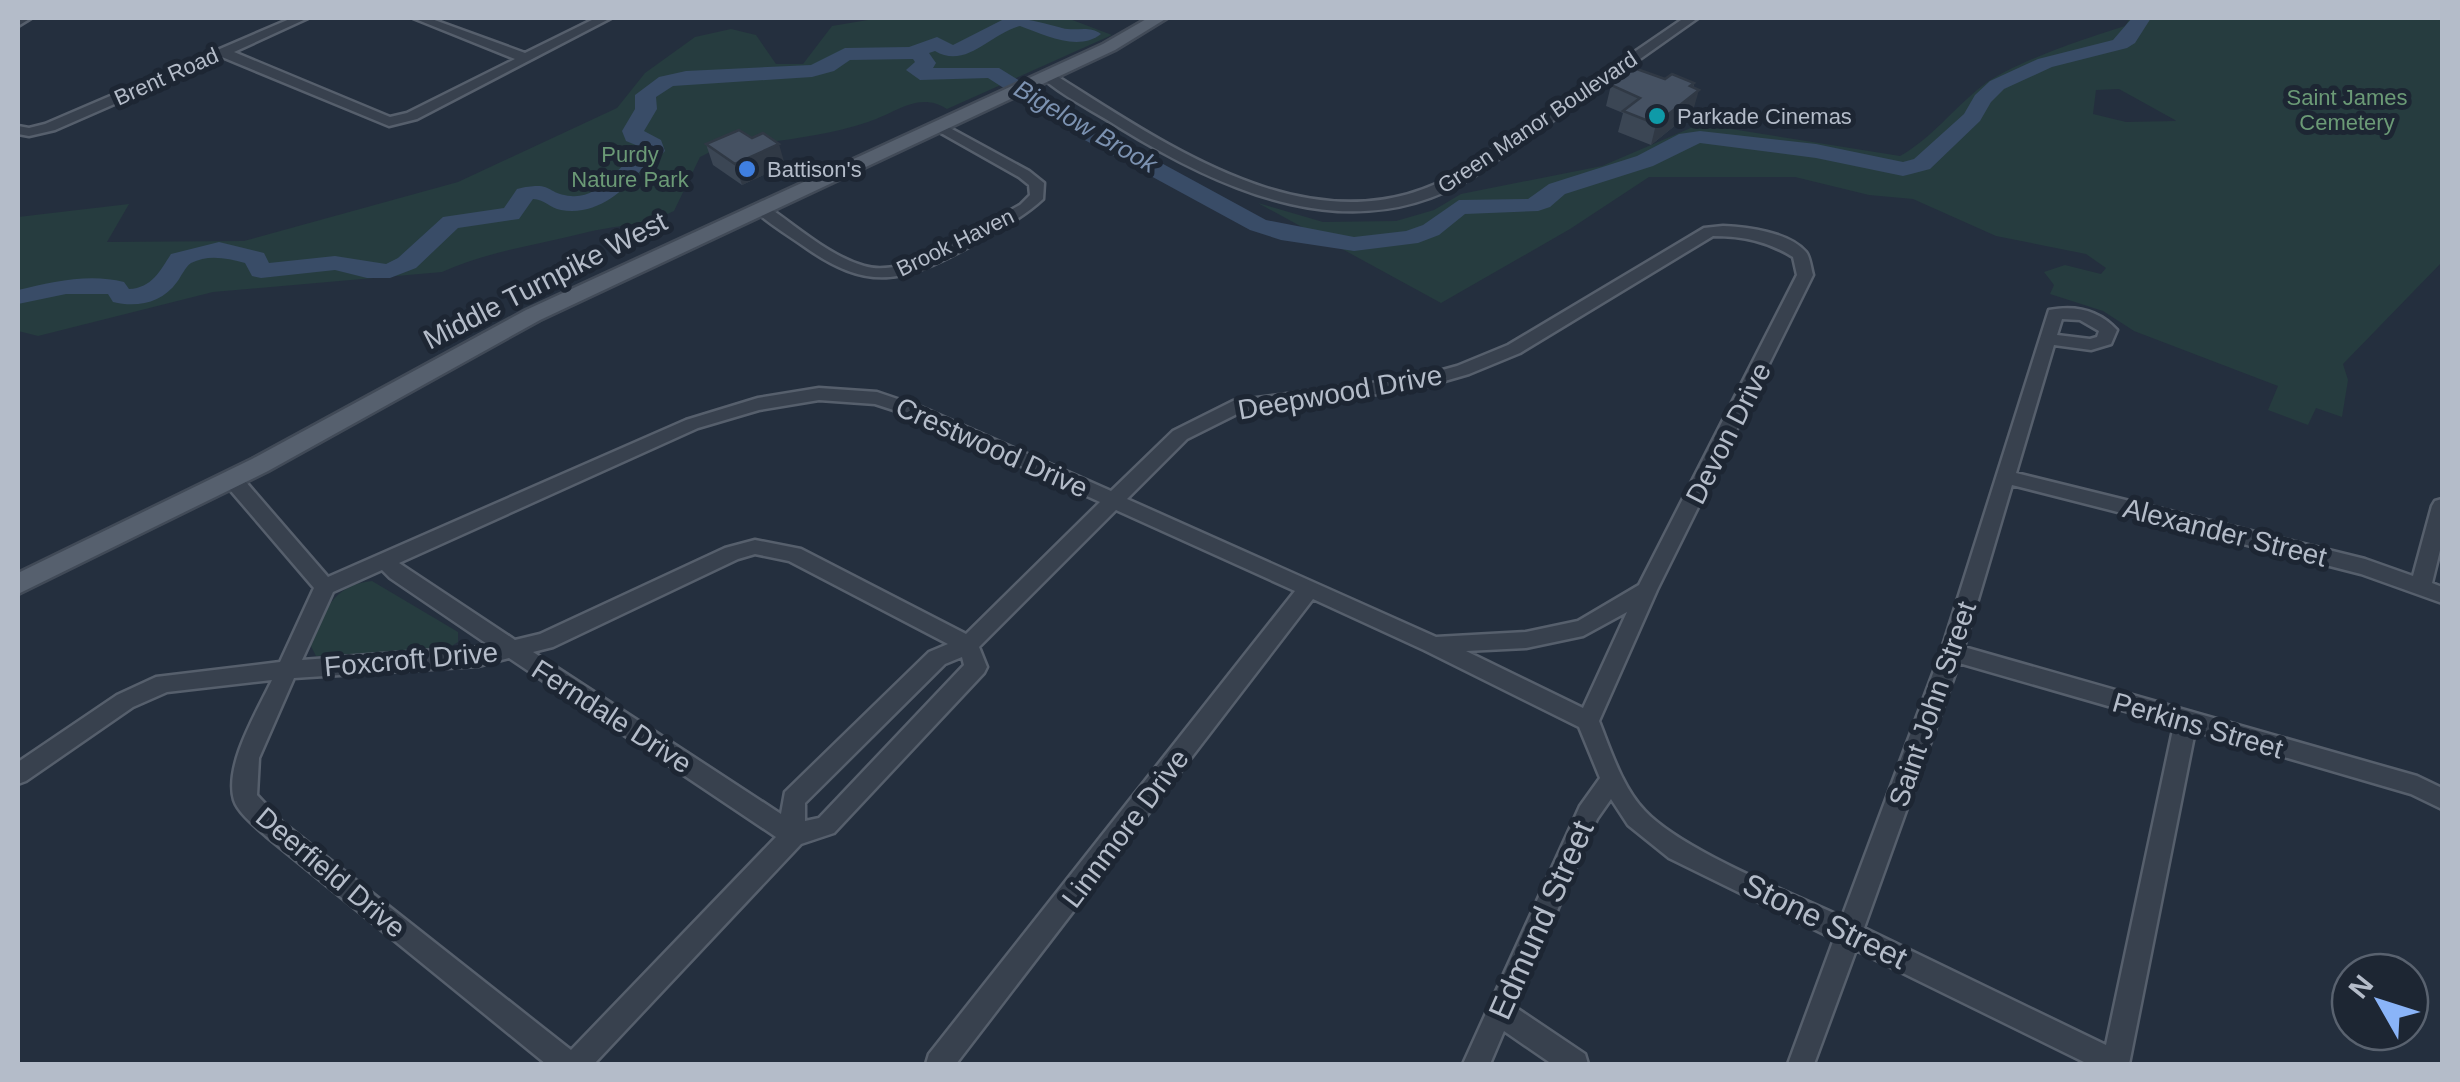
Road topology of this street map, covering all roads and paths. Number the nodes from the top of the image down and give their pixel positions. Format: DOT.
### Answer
graph roads {
  1 [pos="26,18"];
  2 [pos="419,18"];
  3 [pos="605,18"];
  4 [pos="1159,18"];
  5 [pos="1692,18"];
  6 [pos="289,19"];
  7 [pos="18,22"];
  8 [pos="221,52"];
  9 [pos="526,58"];
  10 [pos="1047,76"];
  11 [pos="939,126"];
  12 [pos="23,131"];
  13 [pos="760,208"];
  14 [pos="1805,275"];
  15 [pos="2048,339"];
  16 [pos="2006,477"];
  17 [pos="232,478"];
  18 [pos="1113,501"];
  19 [pos="2442,506"];
  20 [pos="384,560"];
  21 [pos="18,584"];
  22 [pos="2421,586"];
  23 [pos="325,588"];
  24 [pos="1308,590"];
  25 [pos="1647,590"];
  26 [pos="2442,595"];
  27 [pos="1432,644"];
  28 [pos="968,646"];
  29 [pos="513,650"];
  30 [pos="1952,652"];
  31 [pos="284,670"];
  32 [pos="1588,721"];
  33 [pos="2186,722"];
  34 [pos="18,774"];
  35 [pos="1612,780"];
  36 [pos="2442,799"];
  37 [pos="793,834"];
  38 [pos="1851,934"];
  39 [pos="1500,1013"];
  40 [pos="567,1064"];
  41 [pos="576,1064"];
  42 [pos="939,1064"];
  43 [pos="1476,1064"];
  44 [pos="1576,1064"];
  45 [pos="1801,1064"];
  46 [pos="2115,1064"];
  1 -- 7 [label="street"];
  2 -- 9 [label="street"];
  3 -- 9 [label="street"];
  4 -- 10 [label="main road, Middle Turnpike West"];
  5 -- 10 [label="street, Green Manor Boulevard"];
  6 -- 8 [label="street, Brent Road"];
  8 -- 9 [label="street"];
  8 -- 12 [label="street, Brent Road"];
  10 -- 11 [label="main road, Middle Turnpike West"];
  11 -- 13 [label="main road, Middle Turnpike West"];
  11 -- 13 [label="street, Brook Haven"];
  13 -- 17 [label="main road, Middle Turnpike West"];
  14 -- 18 [label="street, Deepwood Drive"];
  14 -- 25 [label="street, Devon Drive"];
  15 -- 16 [label="street, Saint John Street"];
  16 -- 22 [label="street, Alexander Street"];
  16 -- 30 [label="street, Saint John Street"];
  17 -- 21 [label="main road, Middle Turnpike West"];
  17 -- 23 [label="street"];
  18 -- 20 [label="street, Crestwood Drive"];
  18 -- 24 [label="street, Crestwood Drive"];
  18 -- 28 [label="street, Deepwood Drive"];
  19 -- 22 [label="street"];
  20 -- 23 [label="street, Crestwood Drive"];
  20 -- 29 [label="street, Ferndale Drive"];
  22 -- 26 [label="street, Alexander Street"];
  23 -- 31 [label="street, Deerfield Drive"];
  24 -- 27 [label="street, Crestwood Drive"];
  24 -- 42 [label="street, Linnmore Drive"];
  25 -- 27 [label="street"];
  25 -- 32 [label="street, Devon Drive"];
  27 -- 32 [label="street, Crestwood Drive"];
  28 -- 29 [label="street, Foxcroft Drive"];
  28 -- 37 [label="street, Deepwood Drive"];
  28 -- 37 [label="street"];
  29 -- 31 [label="street, Foxcroft Drive"];
  29 -- 37 [label="street, Ferndale Drive"];
  30 -- 33 [label="street, Perkins Street"];
  30 -- 38 [label="street, Saint John Street"];
  31 -- 34 [label="street, Foxcroft Drive"];
  31 -- 40 [label="street, Deerfield Drive"];
  32 -- 35 [label="street, Stone Street"];
  33 -- 36 [label="street, Perkins Street"];
  33 -- 46 [label="street"];
  35 -- 38 [label="street, Stone Street"];
  35 -- 39 [label="street, Edmund Street"];
  37 -- 41 [label="street"];
  38 -- 45 [label="street, Saint John Street"];
  38 -- 46 [label="street, Stone Street"];
  39 -- 43 [label="street, Edmund Street"];
  39 -- 44 [label="street"];
}
